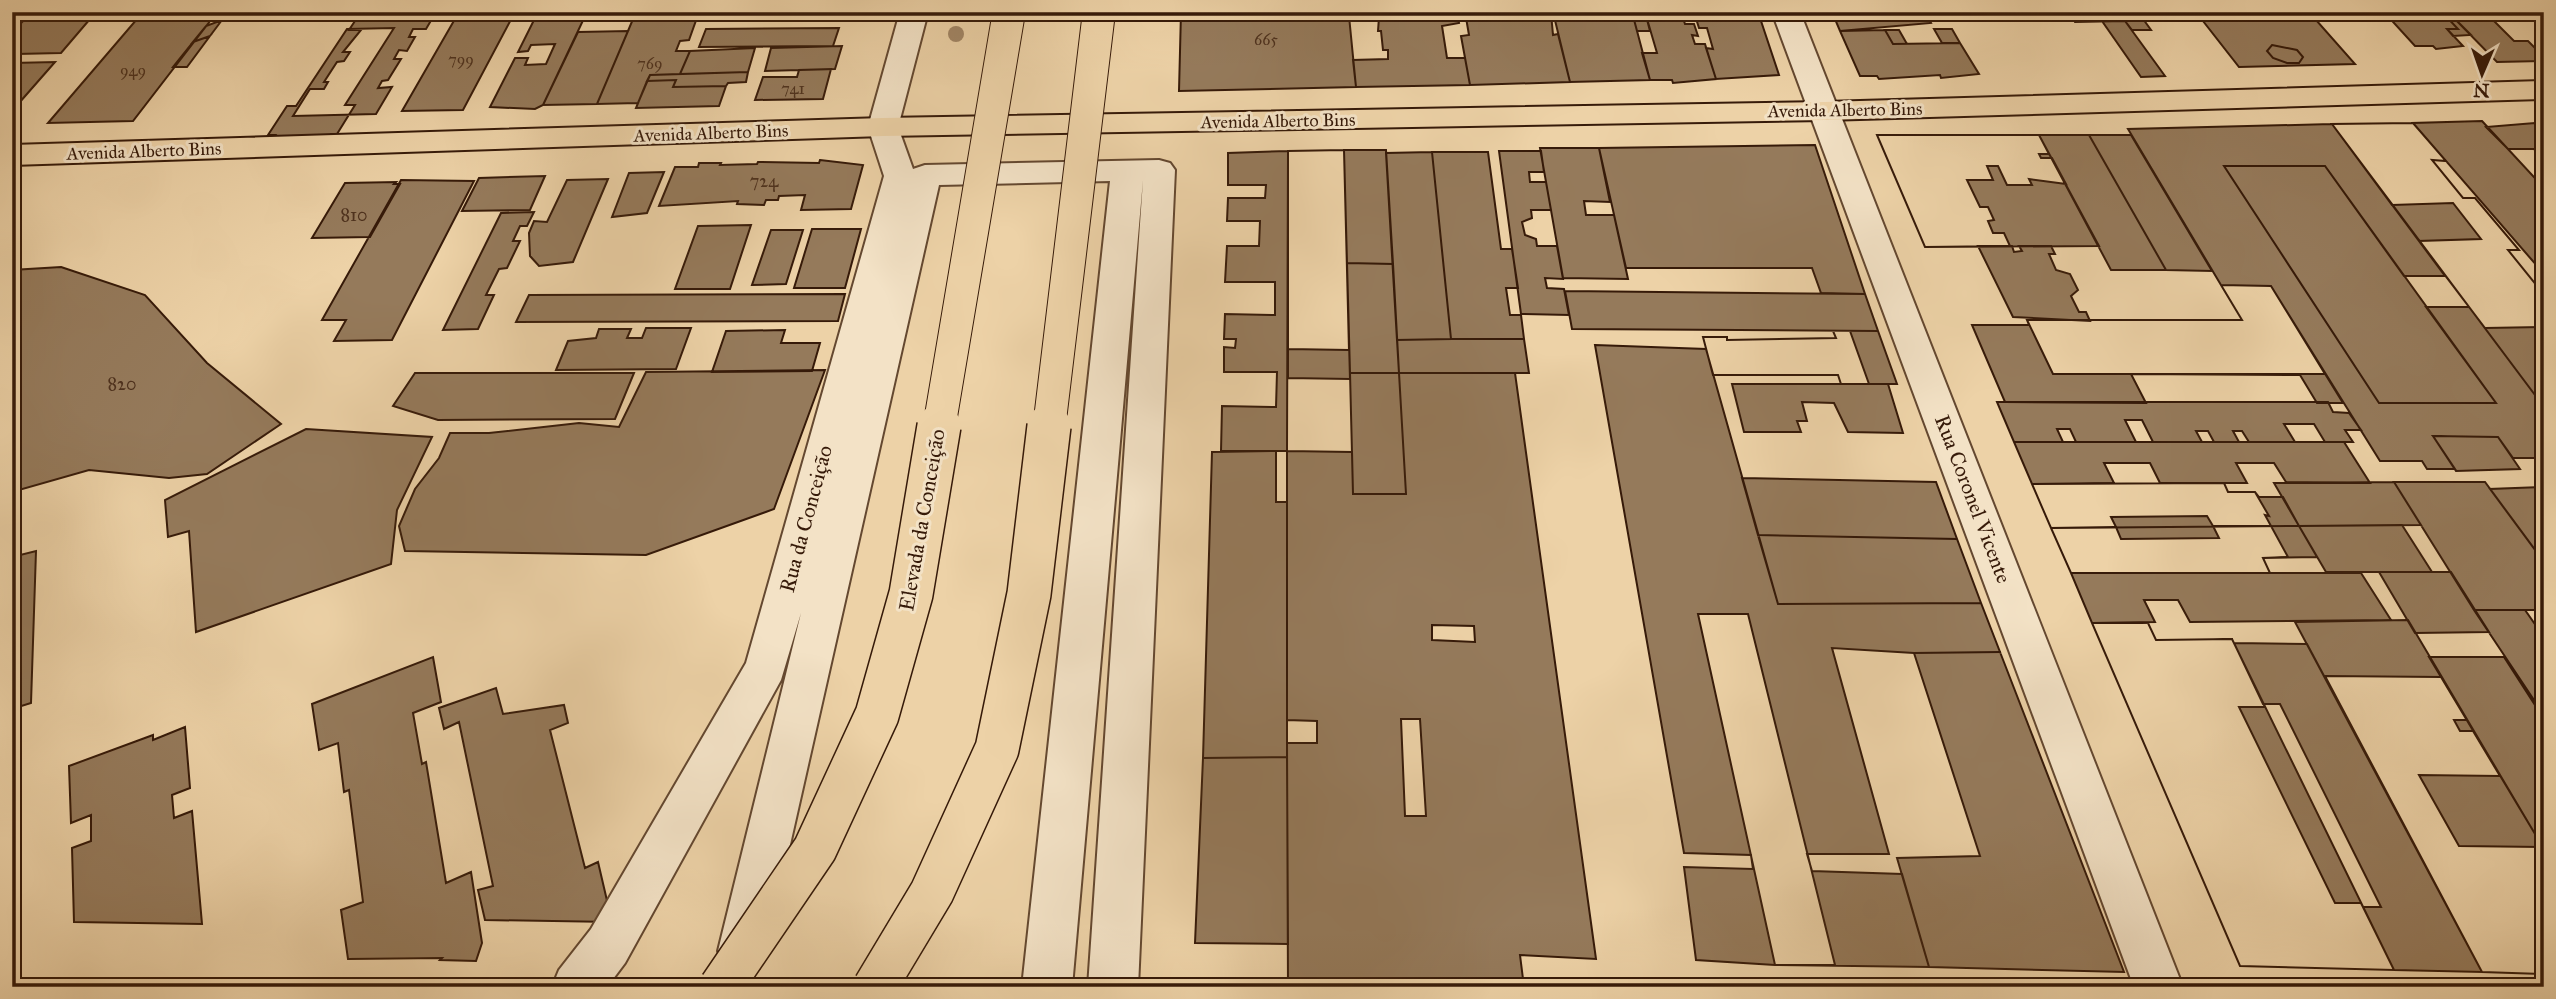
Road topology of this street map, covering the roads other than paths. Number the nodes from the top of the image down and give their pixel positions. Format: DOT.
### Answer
graph roads {
  1 [pos="914,12"];
  2 [pos="1009,12"];
  3 [pos="1099,12"];
  4 [pos="1786,12"];
  5 [pos="2544,90"];
  6 [pos="1825,111"];
  7 [pos="883,128"];
  8 [pos="12,155"];
  9 [pos="1143,170"];
  10 [pos="576,987"];
  11 [pos="721,987"];
  12 [pos="734,987"];
  13 [pos="875,987"];
  14 [pos="1047,987"];
  15 [pos="1113,987"];
  16 [pos="2159,987"];
  1 -- 7 [label="street"];
  2 -- 11 [label="main road, Elevada da Conceição, bridge"];
  3 -- 13 [label="main road, bridge"];
  4 -- 6 [label="street, Rua Coronel Vicente"];
  5 -- 6 [label="main road, Avenida Alberto Bins"];
  6 -- 7 [label="main road, Avenida Alberto Bins"];
  6 -- 16 [label="street, Rua Coronel Vicente"];
  7 -- 8 [label="main road, Avenida Alberto Bins"];
  7 -- 10 [label="street, Rua da Conceição"];
  9 -- 12 [label="street"];
  9 -- 14 [label="street"];
  9 -- 15 [label="street"];
}
